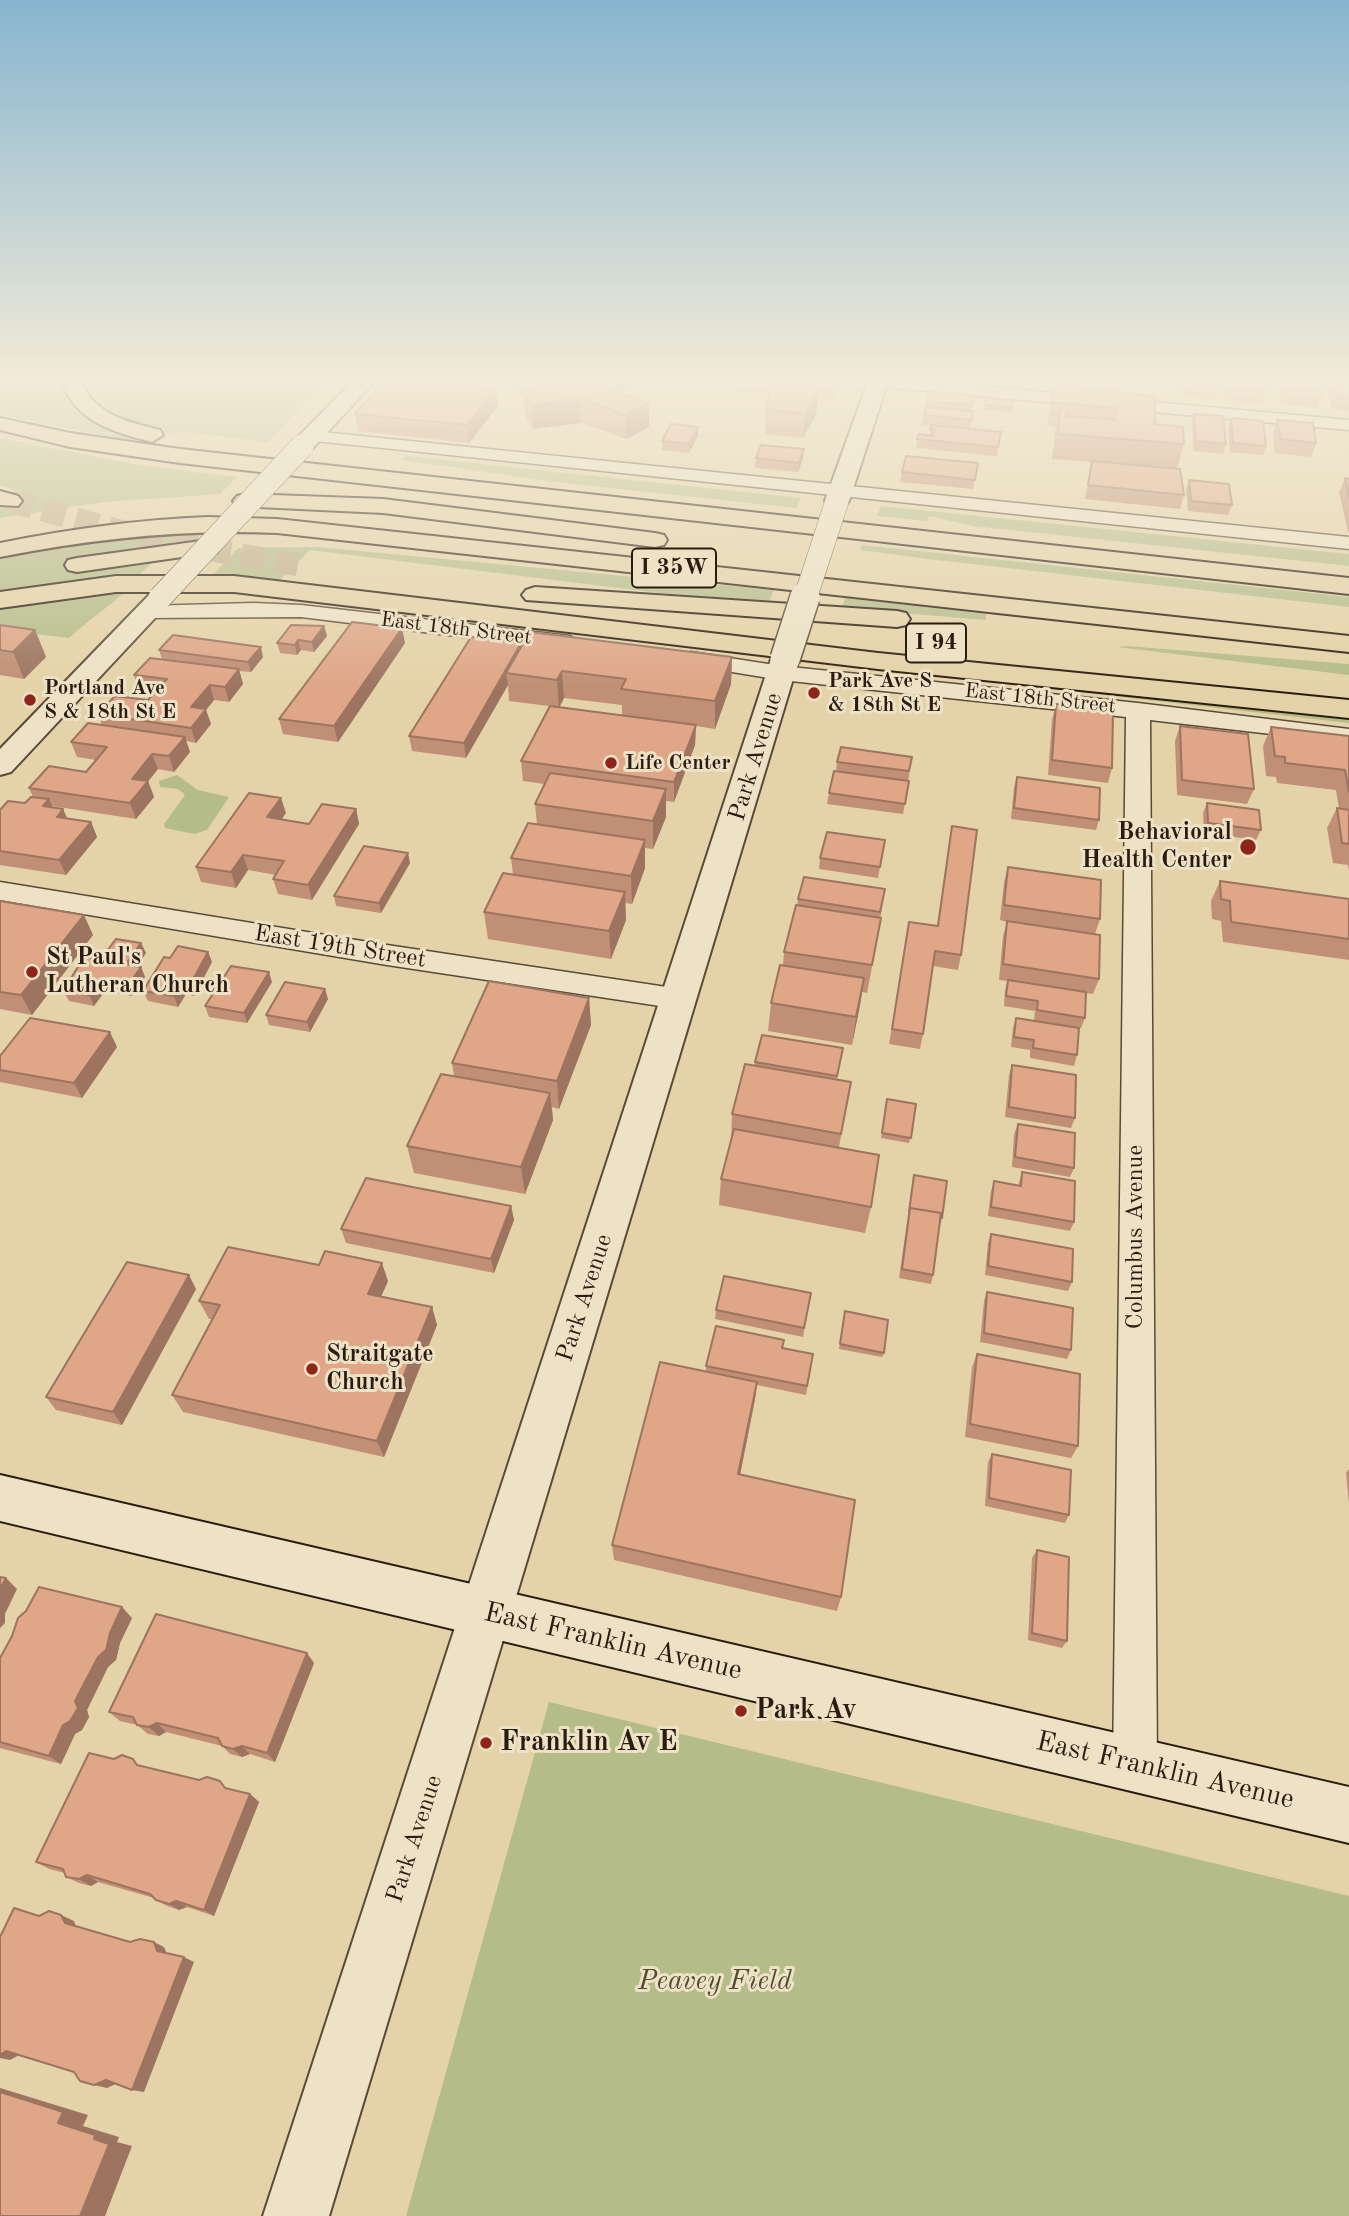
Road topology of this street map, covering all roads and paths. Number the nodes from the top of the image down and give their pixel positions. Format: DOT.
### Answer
graph roads {
  1 [pos="266,484"];
  2 [pos="430,484"];
  3 [pos="537,484"];
  4 [pos="719,484"];
  5 [pos="842,484"];
  6 [pos="838,497"];
  7 [pos="0,526"];
  8 [pos="675,543"];
  9 [pos="1349,543"];
  10 [pos="990,548"];
  11 [pos="0,550"];
  12 [pos="796,557"];
  13 [pos="836,562"];
  14 [pos="776,580"];
  15 [pos="0,582"];
  16 [pos="1349,586"];
  17 [pos="0,600"];
  18 [pos="153,605"];
  19 [pos="1349,644"];
  20 [pos="1349,659"];
  21 [pos="783,666"];
  22 [pos="1349,692"];
  23 [pos="1349,709"];
  24 [pos="1138,710"];
  25 [pos="1349,736"];
  26 [pos="0,766"];
  27 [pos="0,891"];
  28 [pos="680,999"];
  29 [pos="0,1497"];
  30 [pos="488,1612"];
  31 [pos="1135,1764"];
  32 [pos="1349,1815"];
  33 [pos="296,2216"];
  1 -- 18 [label="street, bridge"];
  2 -- 10 [label="highway"];
  3 -- 10 [label="highway"];
  4 -- 6 [label="street"];
  5 -- 6 [label="street, Park Avenue"];
  6 -- 9 [label="street"];
  6 -- 21 [label="street, Park Avenue, bridge"];
  7 -- 8 [label="highway, I 35W"];
  10 -- 16 [label="highway"];
  11 -- 14 [label="highway, I 35W"];
  12 -- 13 [label="highway"];
  14 -- 15 [label="highway"];
  14 -- 19 [label="highway, I 35W"];
  17 -- 23 [label="highway"];
  18 -- 21 [label="street, East 18th Street"];
  18 -- 26 [label="street"];
  20 -- 22 [label="highway, I 94"];
  21 -- 24 [label="street, East 18th Street"];
  21 -- 28 [label="street, Park Avenue"];
  24 -- 25 [label="street, East 18th Street"];
  24 -- 31 [label="street, Columbus Avenue"];
  27 -- 28 [label="street, East 19th Street"];
  28 -- 30 [label="street, Park Avenue"];
  29 -- 30 [label="street, East Franklin Avenue"];
  30 -- 31 [label="street, East Franklin Avenue"];
  30 -- 33 [label="street, Park Avenue"];
  31 -- 32 [label="street, East Franklin Avenue"];
}
